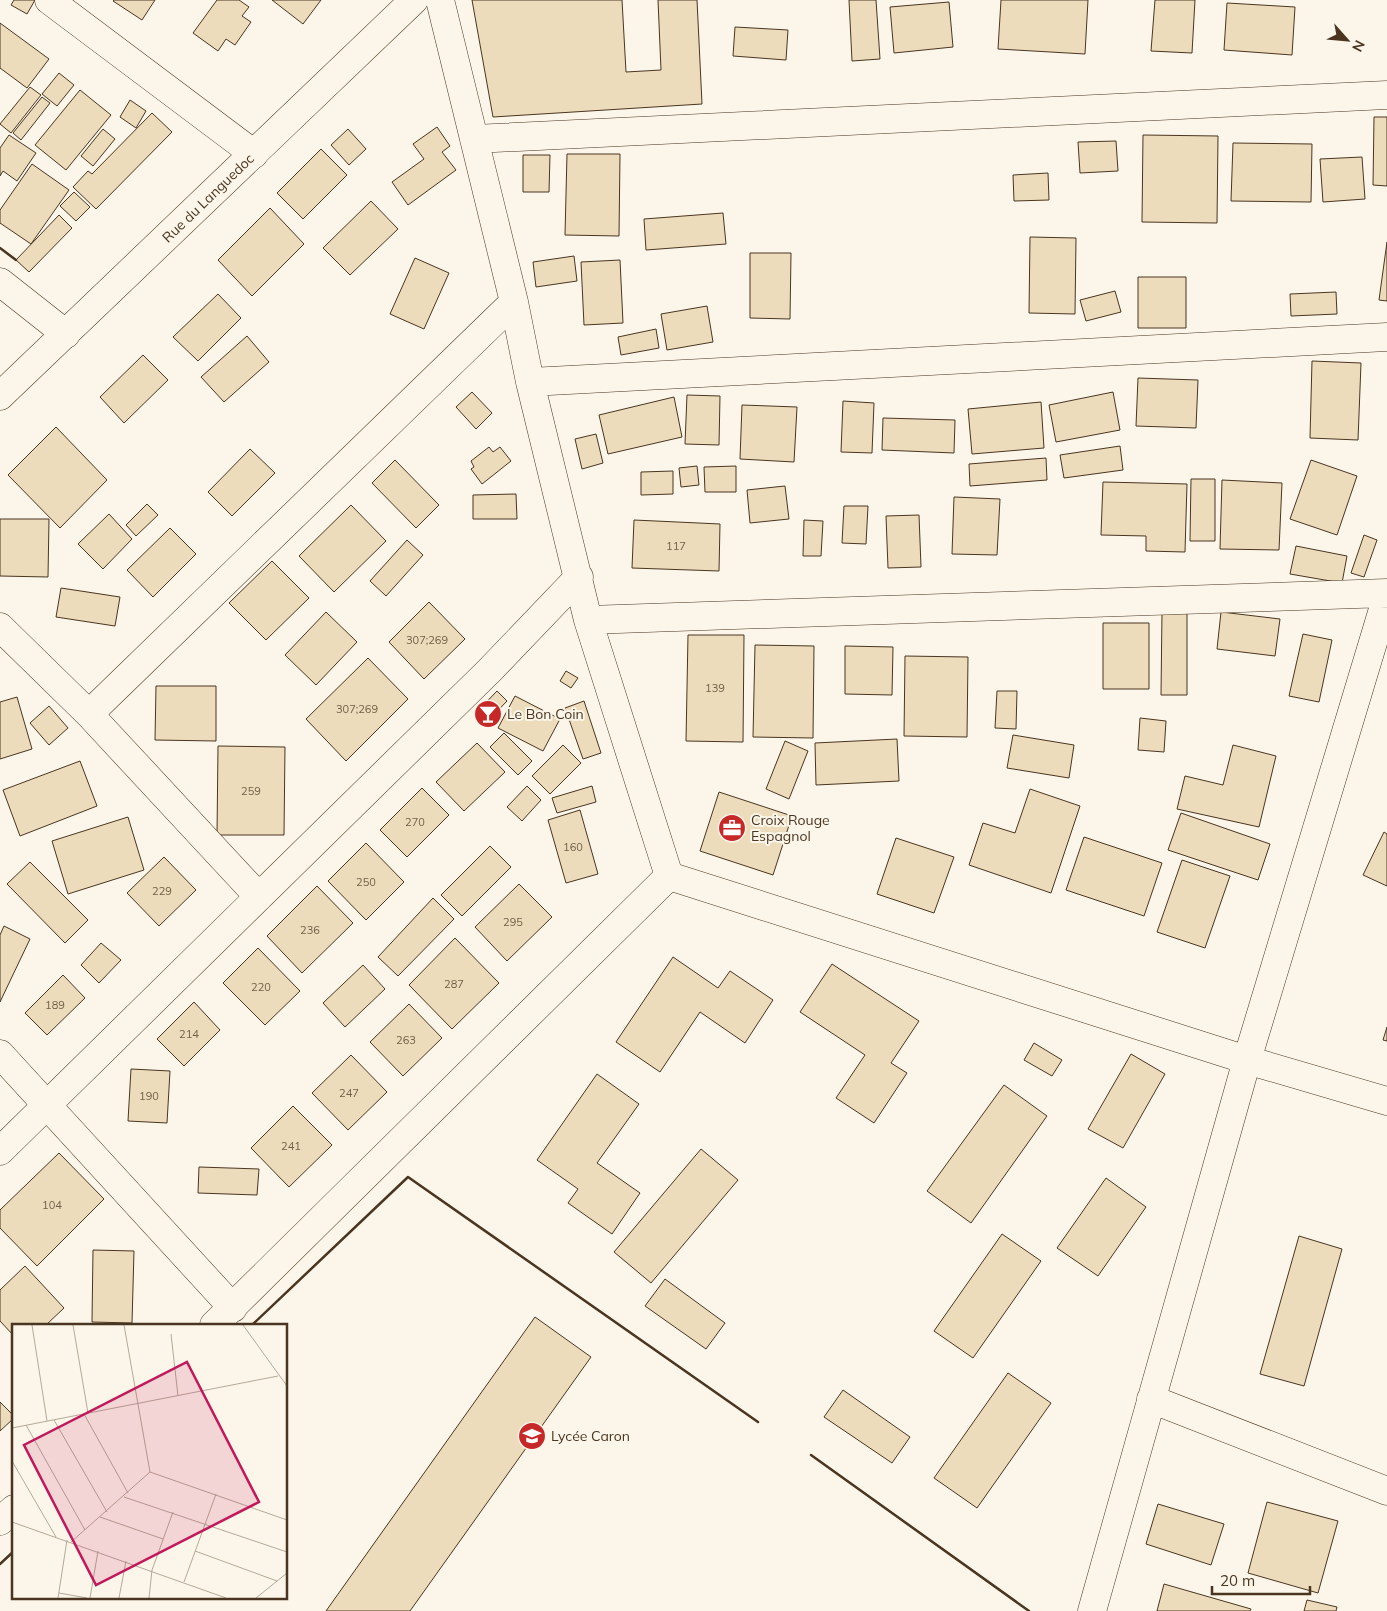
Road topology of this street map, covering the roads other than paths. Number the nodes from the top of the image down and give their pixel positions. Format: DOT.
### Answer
graph roads {
  1 [pos="49,0"];
  2 [pos="414,0"];
  3 [pos="440,0"];
  4 [pos="1387,95"];
  5 [pos="474,139"];
  6 [pos="254,154"];
  7 [pos="0,282"];
  8 [pos="514,302"];
  9 [pos="66,334"];
  10 [pos="1387,337"];
  11 [pos="530,382"];
  12 [pos="0,396"];
  13 [pos="579,577"];
  14 [pos="1387,595"];
  15 [pos="588,620"];
  16 [pos="0,628"];
  17 [pos="1382,631"];
  18 [pos="89,714"];
  19 [pos="668,876"];
  20 [pos="259,898"];
  21 [pos="0,1054"];
  22 [pos="1247,1060"];
  23 [pos="1387,1101"];
  24 [pos="48,1105"];
  25 [pos="0,1151"];
  26 [pos="223,1316"];
  27 [pos="1151,1399"];
  28 [pos="1387,1492"];
  29 [pos="12,1511"];
  30 [pos="0,1521"];
  31 [pos="1092,1611"];
  1 -- 6 [label="street"];
  2 -- 6 [label="street, Rue du Languedoc"];
  3 -- 5 [label="street"];
  4 -- 5 [label="street"];
  5 -- 8 [label="street"];
  6 -- 9 [label="street, Rue du Languedoc"];
  7 -- 9 [label="street"];
  8 -- 11 [label="street"];
  8 -- 18 [label="street"];
  9 -- 12 [label="street, Rue du Languedoc"];
  10 -- 11 [label="street"];
  11 -- 13 [label="street"];
  13 -- 15 [label="street"];
  13 -- 20 [label="street"];
  14 -- 15 [label="street"];
  14 -- 17 [label="street"];
  15 -- 19 [label="street"];
  16 -- 18 [label="street"];
  17 -- 22 [label="street"];
  18 -- 20 [label="street"];
  19 -- 22 [label="street"];
  19 -- 26 [label="street"];
  20 -- 24 [label="street"];
  21 -- 24 [label="street"];
  22 -- 23 [label="street"];
  22 -- 27 [label="street"];
  24 -- 25 [label="street"];
  24 -- 26 [label="street"];
  27 -- 28 [label="street"];
  27 -- 31 [label="street"];
  29 -- 30 [label="street"];
}
